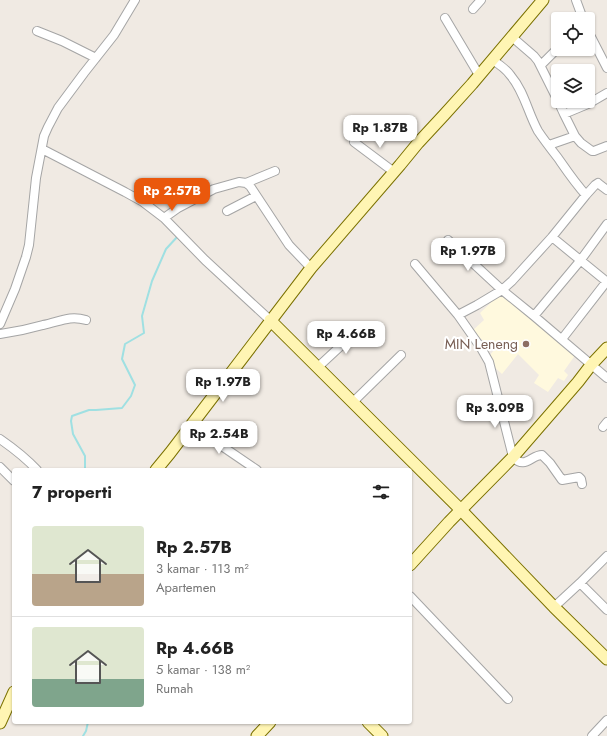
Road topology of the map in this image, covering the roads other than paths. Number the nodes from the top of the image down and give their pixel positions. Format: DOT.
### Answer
graph roads {
  1 [pos="135,0"];
  2 [pos="481,0"];
  3 [pos="576,0"];
  4 [pos="538,2"];
  5 [pos="473,9"];
  6 [pos="580,12"];
  7 [pos="445,18"];
  8 [pos="37,31"];
  9 [pos="512,37"];
  10 [pos="595,45"];
  11 [pos="551,55"];
  12 [pos="96,58"];
  13 [pos="492,60"];
  14 [pos="541,65"];
  15 [pos="607,68"];
  16 [pos="479,75"];
  17 [pos="551,79"];
  18 [pos="607,93"];
  19 [pos="595,99"];
  20 [pos="561,108"];
  21 [pos="577,108"];
  22 [pos="564,114"];
  23 [pos="575,136"];
  24 [pos="354,142"];
  25 [pos="549,145"];
  26 [pos="607,146"];
  27 [pos="42,149"];
  28 [pos="275,171"];
  29 [pos="394,172"];
  30 [pos="246,183"];
  31 [pos="607,190"];
  32 [pos="586,195"];
  33 [pos="256,196"];
  34 [pos="227,211"];
  35 [pos="164,218"];
  36 [pos="607,224"];
  37 [pos="552,237"];
  38 [pos="448,240"];
  39 [pos="580,260"];
  40 [pos="414,264"];
  41 [pos="311,268"];
  42 [pos="607,282"];
  43 [pos="502,290"];
  44 [pos="458,315"];
  45 [pos="534,316"];
  46 [pos="86,320"];
  47 [pos="270,320"];
  48 [pos="0,324"];
  49 [pos="360,328"];
  50 [pos="0,334"];
  51 [pos="562,339"];
  52 [pos="607,348"];
  53 [pos="401,355"];
  54 [pos="591,365"];
  55 [pos="318,367"];
  56 [pos="607,378"];
  57 [pos="353,402"];
  58 [pos="192,425"];
  59 [pos="0,439"];
  60 [pos="513,457"];
  61 [pos="0,467"];
  62 [pos="35,468"];
  63 [pos="158,468"];
  64 [pos="254,468"];
  65 [pos="12,479"];
  66 [pos="582,484"];
  67 [pos="461,510"];
  68 [pos="607,556"];
  69 [pos="412,562"];
  70 [pos="580,583"];
  71 [pos="412,598"];
  72 [pos="554,606"];
  73 [pos="607,610"];
  74 [pos="607,659"];
  75 [pos="12,696"];
  76 [pos="508,699"];
  77 [pos="607,720"];
  78 [pos="0,723"];
  79 [pos="268,724"];
  80 [pos="370,724"];
  81 [pos="257,736"];
  82 [pos="382,736"];
  83 [pos="592,736"];
  1 -- 12 [label="street"];
  2 -- 5 [label="street"];
  3 -- 6 [label="street"];
  4 -- 9 [label="street"];
  7 -- 16 [label="street"];
  8 -- 12 [label="street"];
  9 -- 13 [label="street"];
  9 -- 14 [label="street"];
  10 -- 15 [label="street"];
  11 -- 14 [label="street"];
  12 -- 27 [label="street"];
  13 -- 16 [label="street"];
  13 -- 25 [label="street"];
  14 -- 17 [label="street"];
  16 -- 29 [label="street"];
  18 -- 19 [label="street"];
  20 -- 22 [label="street"];
  21 -- 22 [label="street"];
  22 -- 23 [label="street"];
  23 -- 25 [label="street"];
  23 -- 26 [label="street"];
  24 -- 29 [label="street"];
  25 -- 32 [label="street"];
  27 -- 35 [label="street"];
  27 -- 48 [label="street"];
  28 -- 30 [label="street"];
  29 -- 41 [label="street"];
  30 -- 33 [label="street"];
  30 -- 35 [label="street"];
  31 -- 32 [label="street"];
  32 -- 37 [label="street"];
  33 -- 34 [label="street"];
  33 -- 41 [label="street"];
  35 -- 47 [label="street"];
  36 -- 39 [label="street"];
  37 -- 39 [label="street"];
  37 -- 43 [label="street"];
  38 -- 43 [label="street"];
  39 -- 42 [label="street"];
  39 -- 45 [label="street"];
  40 -- 44 [label="street"];
  41 -- 47 [label="street"];
  42 -- 51 [label="street"];
  43 -- 44 [label="street"];
  43 -- 45 [label="street"];
  44 -- 60 [label="street"];
  45 -- 51 [label="street"];
  46 -- 50 [label="street"];
  47 -- 55 [label="street"];
  47 -- 58 [label="street"];
  49 -- 55 [label="street"];
  51 -- 54 [label="street"];
  52 -- 54 [label="street"];
  53 -- 57 [label="street"];
  54 -- 56 [label="street"];
  54 -- 60 [label="street"];
  55 -- 57 [label="street"];
  57 -- 67 [label="street"];
  58 -- 63 [label="street"];
  58 -- 64 [label="street"];
  59 -- 62 [label="street"];
  60 -- 66 [label="street"];
  60 -- 67 [label="street"];
  61 -- 65 [label="street"];
  67 -- 69 [label="street"];
  67 -- 72 [label="street"];
  68 -- 70 [label="street"];
  70 -- 72 [label="street"];
  70 -- 73 [label="street"];
  71 -- 76 [label="street"];
  72 -- 74 [label="street"];
  75 -- 78 [label="street"];
  77 -- 83 [label="street"];
  79 -- 81 [label="street"];
  80 -- 82 [label="street"];
}
